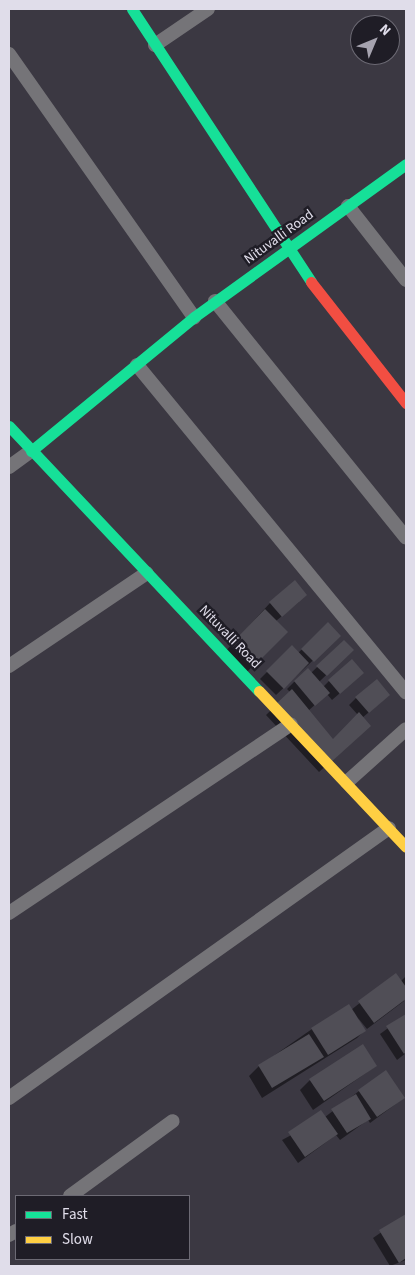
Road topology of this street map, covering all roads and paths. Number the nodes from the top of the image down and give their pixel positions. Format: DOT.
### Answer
graph roads {
  1 [pos="132,9"];
  2 [pos="208,9"];
  3 [pos="155,45"];
  4 [pos="9,54"];
  5 [pos="406,164"];
  6 [pos="348,206"];
  7 [pos="291,247"];
  8 [pos="406,280"];
  9 [pos="215,301"];
  10 [pos="194,316"];
  11 [pos="137,365"];
  12 [pos="406,403"];
  13 [pos="9,426"];
  14 [pos="30,451"];
  15 [pos="9,467"];
  16 [pos="406,538"];
  17 [pos="147,573"];
  18 [pos="9,666"];
  19 [pos="406,694"];
  20 [pos="291,724"];
  21 [pos="406,729"];
  22 [pos="347,782"];
  23 [pos="389,828"];
  24 [pos="406,847"];
  25 [pos="9,913"];
  26 [pos="9,1098"];
  27 [pos="173,1121"];
  28 [pos="71,1195"];
  1 -- 3 [label="street"];
  2 -- 3 [label="street"];
  3 -- 7 [label="street"];
  4 -- 10 [label="street"];
  5 -- 6 [label="street, Nituvalli Road"];
  6 -- 7 [label="street, Nituvalli Road"];
  6 -- 8 [label="street"];
  7 -- 9 [label="street, Nituvalli Road"];
  7 -- 12 [label="street"];
  9 -- 10 [label="street, Nituvalli Road"];
  9 -- 16 [label="street"];
  10 -- 11 [label="street, Nituvalli Road"];
  11 -- 14 [label="street, Nituvalli Road"];
  11 -- 19 [label="street"];
  13 -- 14 [label="street, Nituvalli Road"];
  14 -- 15 [label="street"];
  14 -- 17 [label="street, Nituvalli Road"];
  17 -- 18 [label="street"];
  17 -- 20 [label="street, Nituvalli Road"];
  20 -- 22 [label="street, Nituvalli Road"];
  20 -- 25 [label="street"];
  21 -- 22 [label="street"];
  22 -- 23 [label="street, Nituvalli Road"];
  23 -- 24 [label="street, Nituvalli Road"];
  23 -- 26 [label="street"];
  27 -- 28 [label="street"];
}
